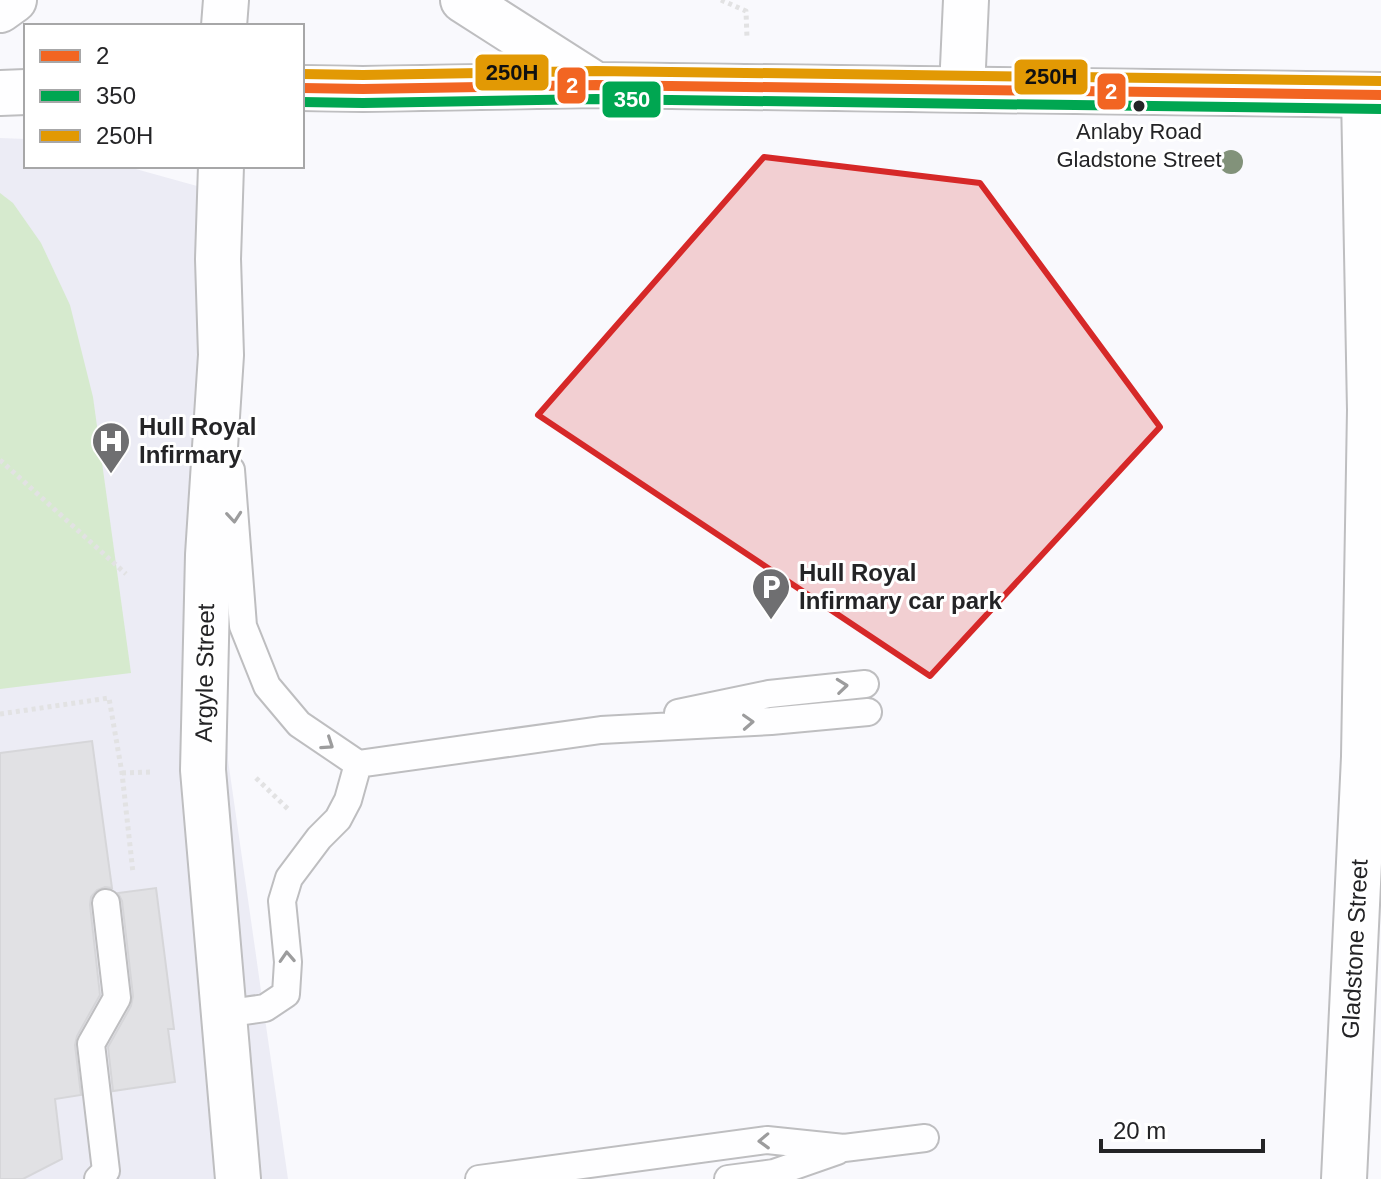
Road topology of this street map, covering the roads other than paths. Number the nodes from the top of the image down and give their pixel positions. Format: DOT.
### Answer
graph roads {
  1 [pos="14,0"];
  2 [pos="226,0"];
  3 [pos="463,0"];
  4 [pos="966,0"];
  5 [pos="0,10"];
  6 [pos="224,24"];
  7 [pos="596,85"];
  8 [pos="304,88"];
  9 [pos="962,89"];
  10 [pos="24,92"];
  11 [pos="0,93"];
  12 [pos="1372,95"];
  13 [pos="221,168"];
  14 [pos="221,355"];
  15 [pos="865,684"];
  16 [pos="868,712"];
  17 [pos="601,730"];
  18 [pos="1372,756"];
  19 [pos="358,764"];
  20 [pos="106,903"];
  21 [pos="222,1014"];
  22 [pos="925,1138"];
  23 [pos="844,1148"];
  24 [pos="98,1179"];
  25 [pos="238,1179"];
  26 [pos="479,1179"];
  27 [pos="728,1179"];
  28 [pos="1344,1179"];
  1 -- 5 [label="street"];
  2 -- 6 [label="street"];
  3 -- 7 [label="street"];
  4 -- 9 [label="street"];
  7 -- 8 [label="street"];
  7 -- 9 [label="street"];
  9 -- 12 [label="street"];
  10 -- 11 [label="street"];
  12 -- 18 [label="street, Gladstone Street"];
  13 -- 14 [label="street, Argyle Street"];
  14 -- 19 [label="lane, one-way"];
  14 -- 21 [label="street, Argyle Street"];
  17 -- 15 [label="lane, one-way"];
  17 -- 16 [label="lane, one-way"];
  17 -- 19 [label="lane"];
  18 -- 28 [label="street, Gladstone Street"];
  21 -- 19 [label="lane, one-way"];
  20 -- 24 [label="lane"];
  21 -- 25 [label="street, Argyle Street"];
  22 -- 23 [label="lane"];
  23 -- 26 [label="lane, one-way"];
  23 -- 27 [label="lane"];
}
